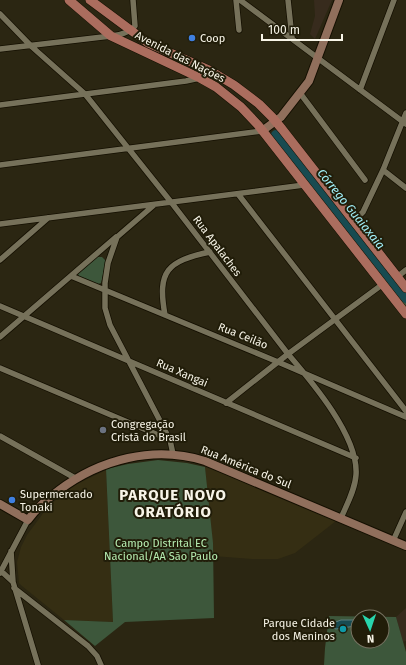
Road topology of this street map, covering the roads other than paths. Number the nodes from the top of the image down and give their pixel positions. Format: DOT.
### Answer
graph roads {
  1 [pos="69,0"];
  2 [pos="90,0"];
  3 [pos="133,0"];
  4 [pos="236,0"];
  5 [pos="240,0"];
  6 [pos="288,0"];
  7 [pos="339,0"];
  8 [pos="394,0"];
  9 [pos="0,14"];
  10 [pos="239,30"];
  11 [pos="130,31"];
  12 [pos="110,36"];
  13 [pos="292,38"];
  14 [pos="31,46"];
  15 [pos="0,50"];
  16 [pos="318,58"];
  17 [pos="200,78"];
  18 [pos="360,90"];
  19 [pos="300,93"];
  20 [pos="85,94"];
  21 [pos="246,94"];
  22 [pos="0,105"];
  23 [pos="241,106"];
  24 [pos="406,113"];
  25 [pos="276,122"];
  26 [pos="404,123"];
  27 [pos="262,131"];
  28 [pos="128,149"];
  29 [pos="0,165"];
  30 [pos="383,170"];
  31 [pos="365,180"];
  32 [pos="304,185"];
  33 [pos="406,188"];
  34 [pos="238,194"];
  35 [pos="171,202"];
  36 [pos="154,205"];
  37 [pos="48,218"];
  38 [pos="354,221"];
  39 [pos="0,224"];
  40 [pos="117,237"];
  41 [pos="210,252"];
  42 [pos="0,260"];
  43 [pos="406,270"];
  44 [pos="71,276"];
  45 [pos="397,277"];
  46 [pos="383,284"];
  47 [pos="406,288"];
  48 [pos="104,290"];
  49 [pos="0,306"];
  50 [pos="406,314"];
  51 [pos="165,315"];
  52 [pos="24,316"];
  53 [pos="336,319"];
  54 [pos="0,337"];
  55 [pos="288,354"];
  56 [pos="130,362"];
  57 [pos="278,362"];
  58 [pos="0,368"];
  59 [pos="306,375"];
  60 [pos="226,403"];
  61 [pos="406,411"];
  62 [pos="406,417"];
  63 [pos="0,436"];
  64 [pos="170,440"];
  65 [pos="173,454"];
  66 [pos="356,458"];
  67 [pos="76,478"];
  68 [pos="0,504"];
  69 [pos="406,512"];
  70 [pos="18,513"];
  71 [pos="33,513"];
  72 [pos="341,518"];
  73 [pos="28,520"];
  74 [pos="393,541"];
  75 [pos="406,546"];
  76 [pos="11,551"];
  77 [pos="0,572"];
  78 [pos="13,585"];
  79 [pos="38,665"];
  80 [pos="101,665"];
  1 -- 12 [label="main road, Avenida das Nações"];
  2 -- 11 [label="main road, Avenida das Nações"];
  3 -- 11 [label="street"];
  4 -- 10 [label="street"];
  5 -- 13 [label="street"];
  6 -- 13 [label="street"];
  7 -- 16 [label="main road"];
  8 -- 18 [label="street"];
  9 -- 14 [label="street, Rua Apalaches"];
  11 -- 12 [label="street"];
  11 -- 21 [label="main road, Avenida das Nações"];
  12 -- 14 [label="street"];
  12 -- 17 [label="main road, Avenida das Nações"];
  13 -- 16 [label="street"];
  14 -- 15 [label="street"];
  14 -- 20 [label="street, Rua Apalaches"];
  16 -- 18 [label="street"];
  16 -- 19 [label="main road"];
  17 -- 20 [label="street"];
  17 -- 23 [label="main road, Avenida das Nações"];
  18 -- 26 [label="street"];
  19 -- 25 [label="main road"];
  19 -- 31 [label="street"];
  20 -- 22 [label="street"];
  20 -- 28 [label="street, Rua Apalaches"];
  21 -- 23 [label="main road"];
  21 -- 25 [label="main road, Avenida das Nações"];
  23 -- 27 [label="main road, Avenida das Nações"];
  24 -- 26 [label="street"];
  25 -- 27 [label="main road"];
  25 -- 38 [label="main road, Avenida das Nações"];
  26 -- 30 [label="street"];
  27 -- 28 [label="street"];
  27 -- 32 [label="main road, Avenida das Nações"];
  28 -- 29 [label="street"];
  28 -- 35 [label="street, Rua Apalaches"];
  30 -- 33 [label="street"];
  30 -- 38 [label="street"];
  32 -- 34 [label="street"];
  32 -- 46 [label="main road, Avenida das Nações"];
  34 -- 35 [label="street"];
  34 -- 53 [label="street"];
  35 -- 36 [label="street"];
  35 -- 41 [label="street, Rua Apalaches"];
  36 -- 37 [label="street"];
  36 -- 40 [label="street"];
  37 -- 39 [label="street"];
  37 -- 42 [label="street"];
  38 -- 45 [label="main road, Avenida das Nações"];
  40 -- 44 [label="street"];
  40 -- 48 [label="street"];
  41 -- 51 [label="street"];
  41 -- 55 [label="street, Rua Apalaches"];
  43 -- 45 [label="street"];
  44 -- 48 [label="street, Rua Ceilão"];
  44 -- 52 [label="street"];
  45 -- 47 [label="main road, Avenida das Nações"];
  46 -- 50 [label="main road, Avenida das Nações"];
  46 -- 53 [label="street"];
  48 -- 51 [label="street, Rua Ceilão"];
  48 -- 56 [label="street"];
  49 -- 52 [label="street, Rua Xangai"];
  51 -- 57 [label="street, Rua Ceilão"];
  52 -- 54 [label="street"];
  52 -- 56 [label="street, Rua Xangai"];
  53 -- 55 [label="street"];
  53 -- 61 [label="street"];
  55 -- 57 [label="street"];
  55 -- 59 [label="street, Rua Apalaches"];
  56 -- 60 [label="street, Rua Xangai"];
  56 -- 64 [label="street"];
  57 -- 59 [label="street, Rua Ceilão"];
  57 -- 60 [label="street"];
  58 -- 64 [label="street"];
  59 -- 62 [label="street, Rua Ceilão"];
  59 -- 66 [label="street, Rua Apalaches"];
  60 -- 66 [label="street, Rua Xangai"];
  63 -- 67 [label="street"];
  64 -- 65 [label="street"];
  65 -- 67 [label="main road, Rua América do Sul"];
  65 -- 72 [label="main road, Rua América do Sul"];
  66 -- 72 [label="street, Rua Apalaches"];
  67 -- 71 [label="main road, Rua América do Sul"];
  68 -- 70 [label="main road"];
  69 -- 74 [label="street"];
  70 -- 71 [label="main road"];
  70 -- 73 [label="main road"];
  71 -- 73 [label="main road, Rua América do Sul"];
  72 -- 74 [label="main road, Rua América do Sul"];
  73 -- 76 [label="street, Rua América do Sul"];
  74 -- 75 [label="main road, Rua América do Sul"];
  76 -- 77 [label="street, Rua América do Sul"];
  76 -- 78 [label="street"];
  77 -- 78 [label="street"];
  78 -- 79 [label="street"];
  78 -- 80 [label="street"];
}
